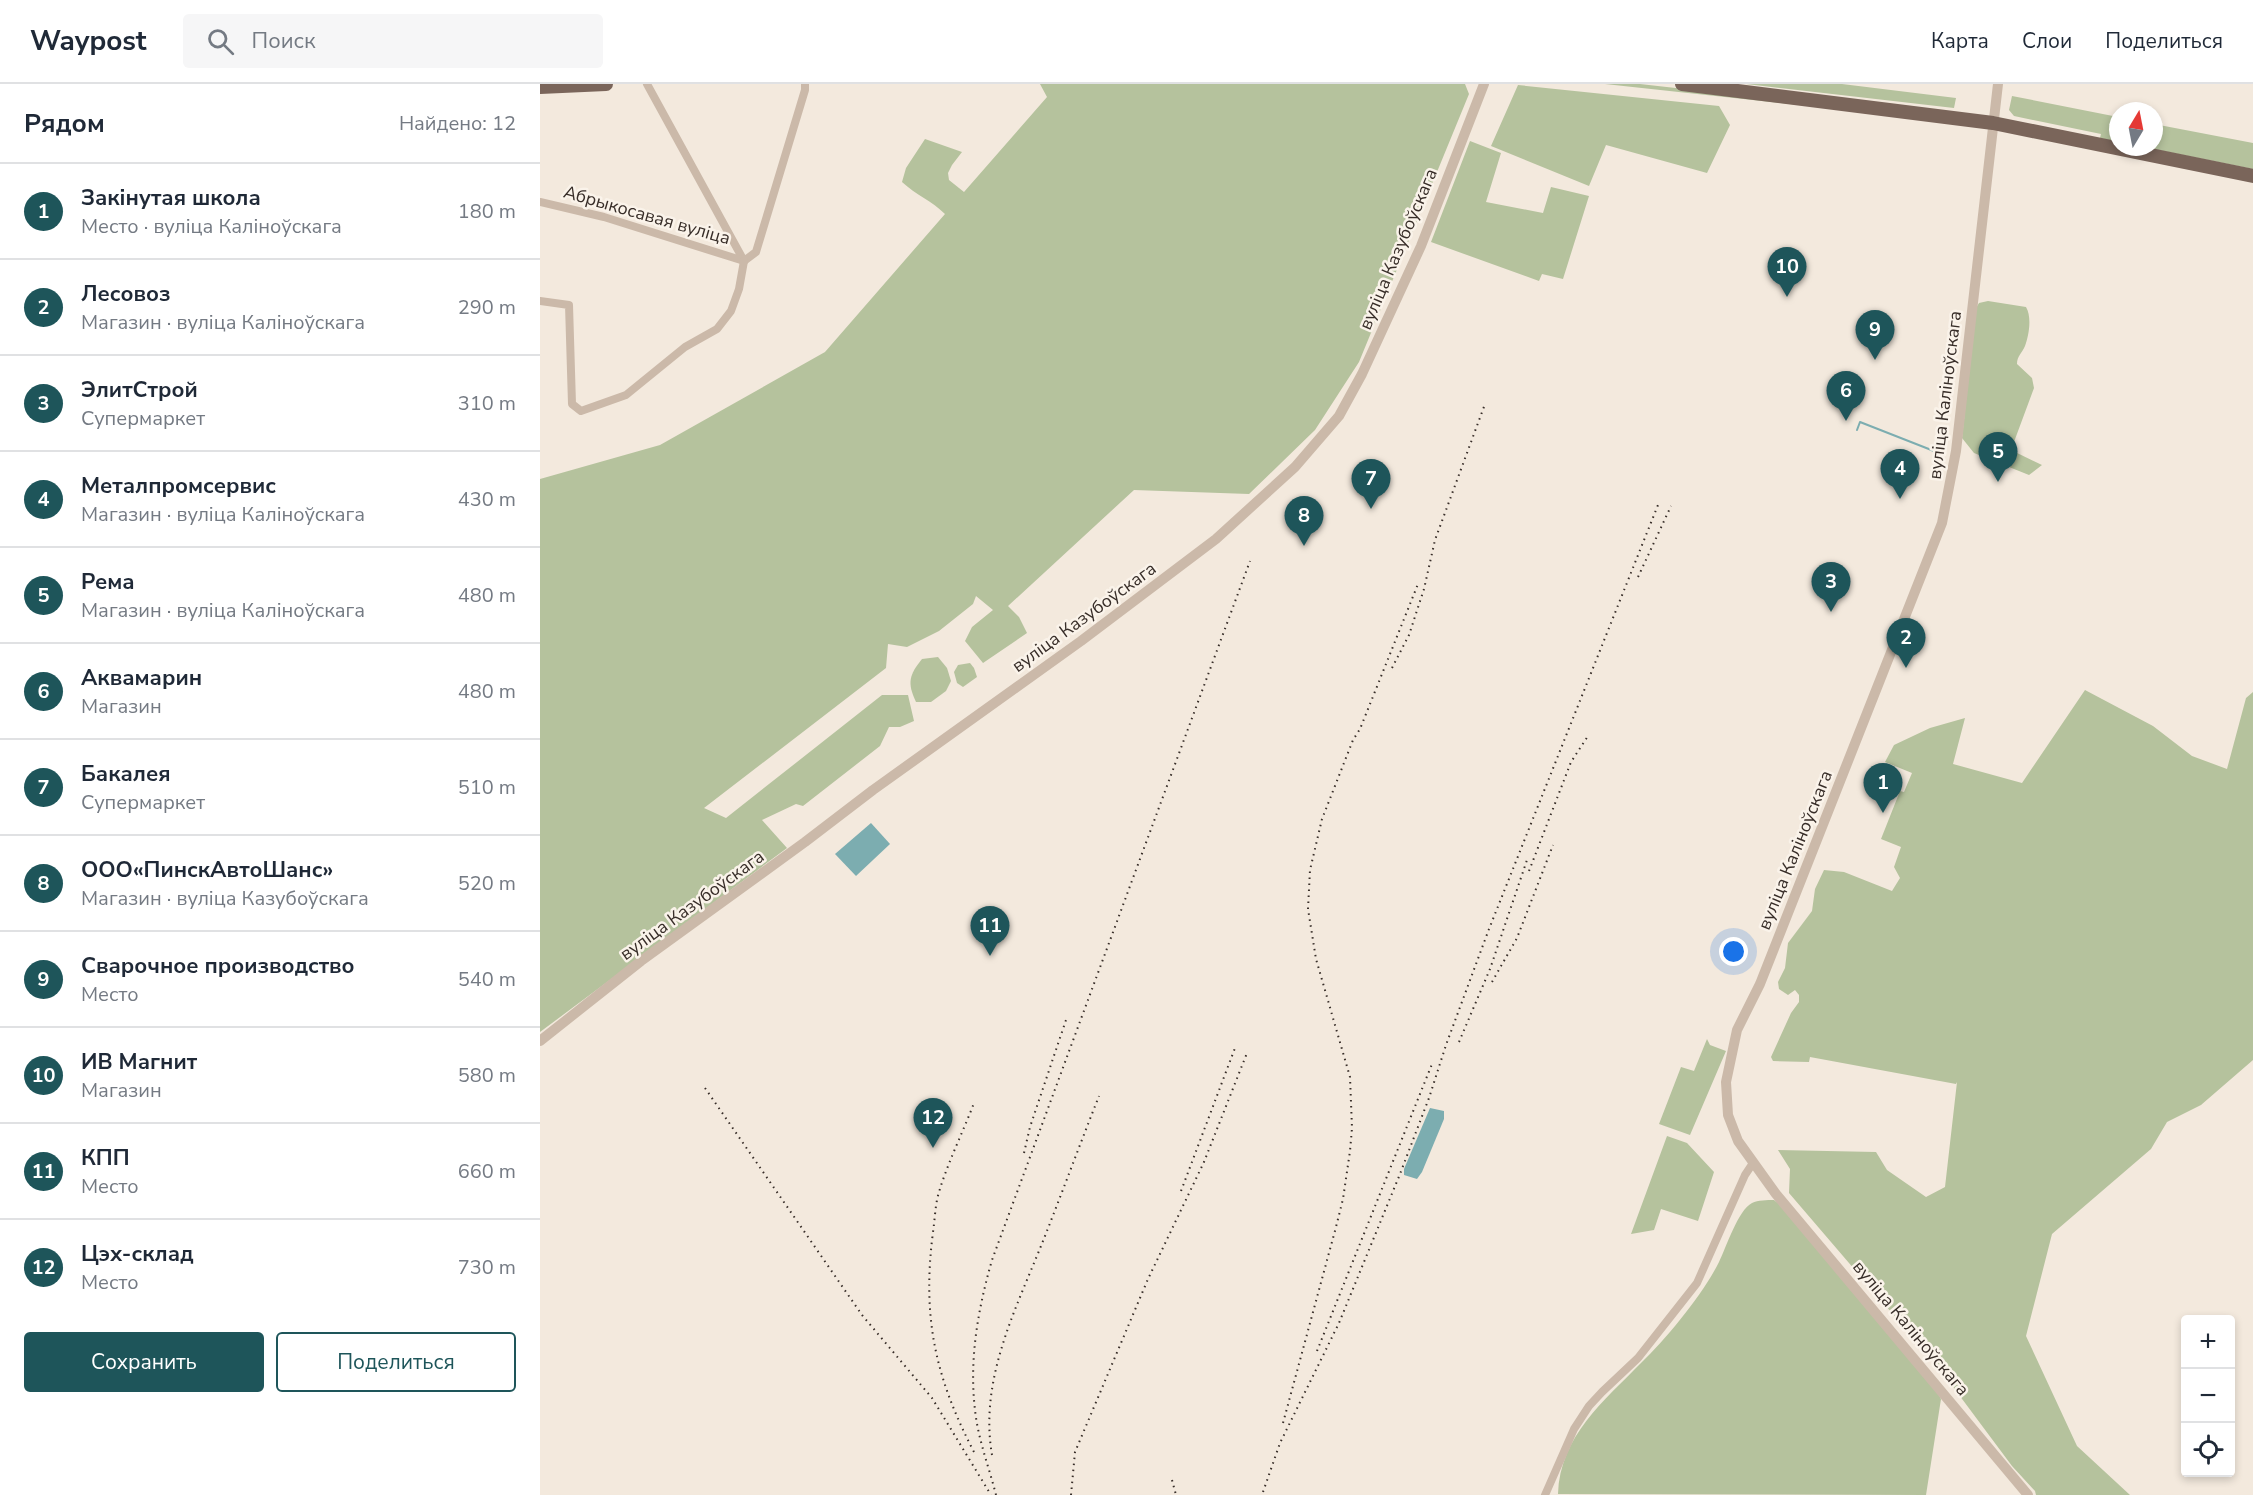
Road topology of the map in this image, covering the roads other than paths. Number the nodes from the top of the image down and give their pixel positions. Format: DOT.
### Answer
graph roads {
  1 [pos="606,84"];
  2 [pos="647,84"];
  3 [pos="805,84"];
  4 [pos="1484,84"];
  5 [pos="1682,84"];
  6 [pos="1998,84"];
  7 [pos="540,87"];
  8 [pos="1993,123"];
  9 [pos="2253,176"];
  10 [pos="540,202"];
  11 [pos="744,261"];
  12 [pos="540,301"];
  13 [pos="540,1041"];
  14 [pos="1753,1163"];
  15 [pos="1545,1495"];
  16 [pos="2028,1495"];
  1 -- 7 [label="main road"];
  2 -- 11 [label="street"];
  3 -- 11 [label="street"];
  4 -- 13 [label="street, вуліца Казубоўскага"];
  5 -- 8 [label="main road"];
  6 -- 8 [label="street, вуліца Каліноўскага"];
  8 -- 9 [label="main road"];
  8 -- 14 [label="street, вуліца Каліноўскага"];
  10 -- 11 [label="street, Абрыкосавая вуліца"];
  11 -- 12 [label="street"];
  14 -- 15 [label="street"];
  14 -- 16 [label="street, вуліца Каліноўскага"];
}
